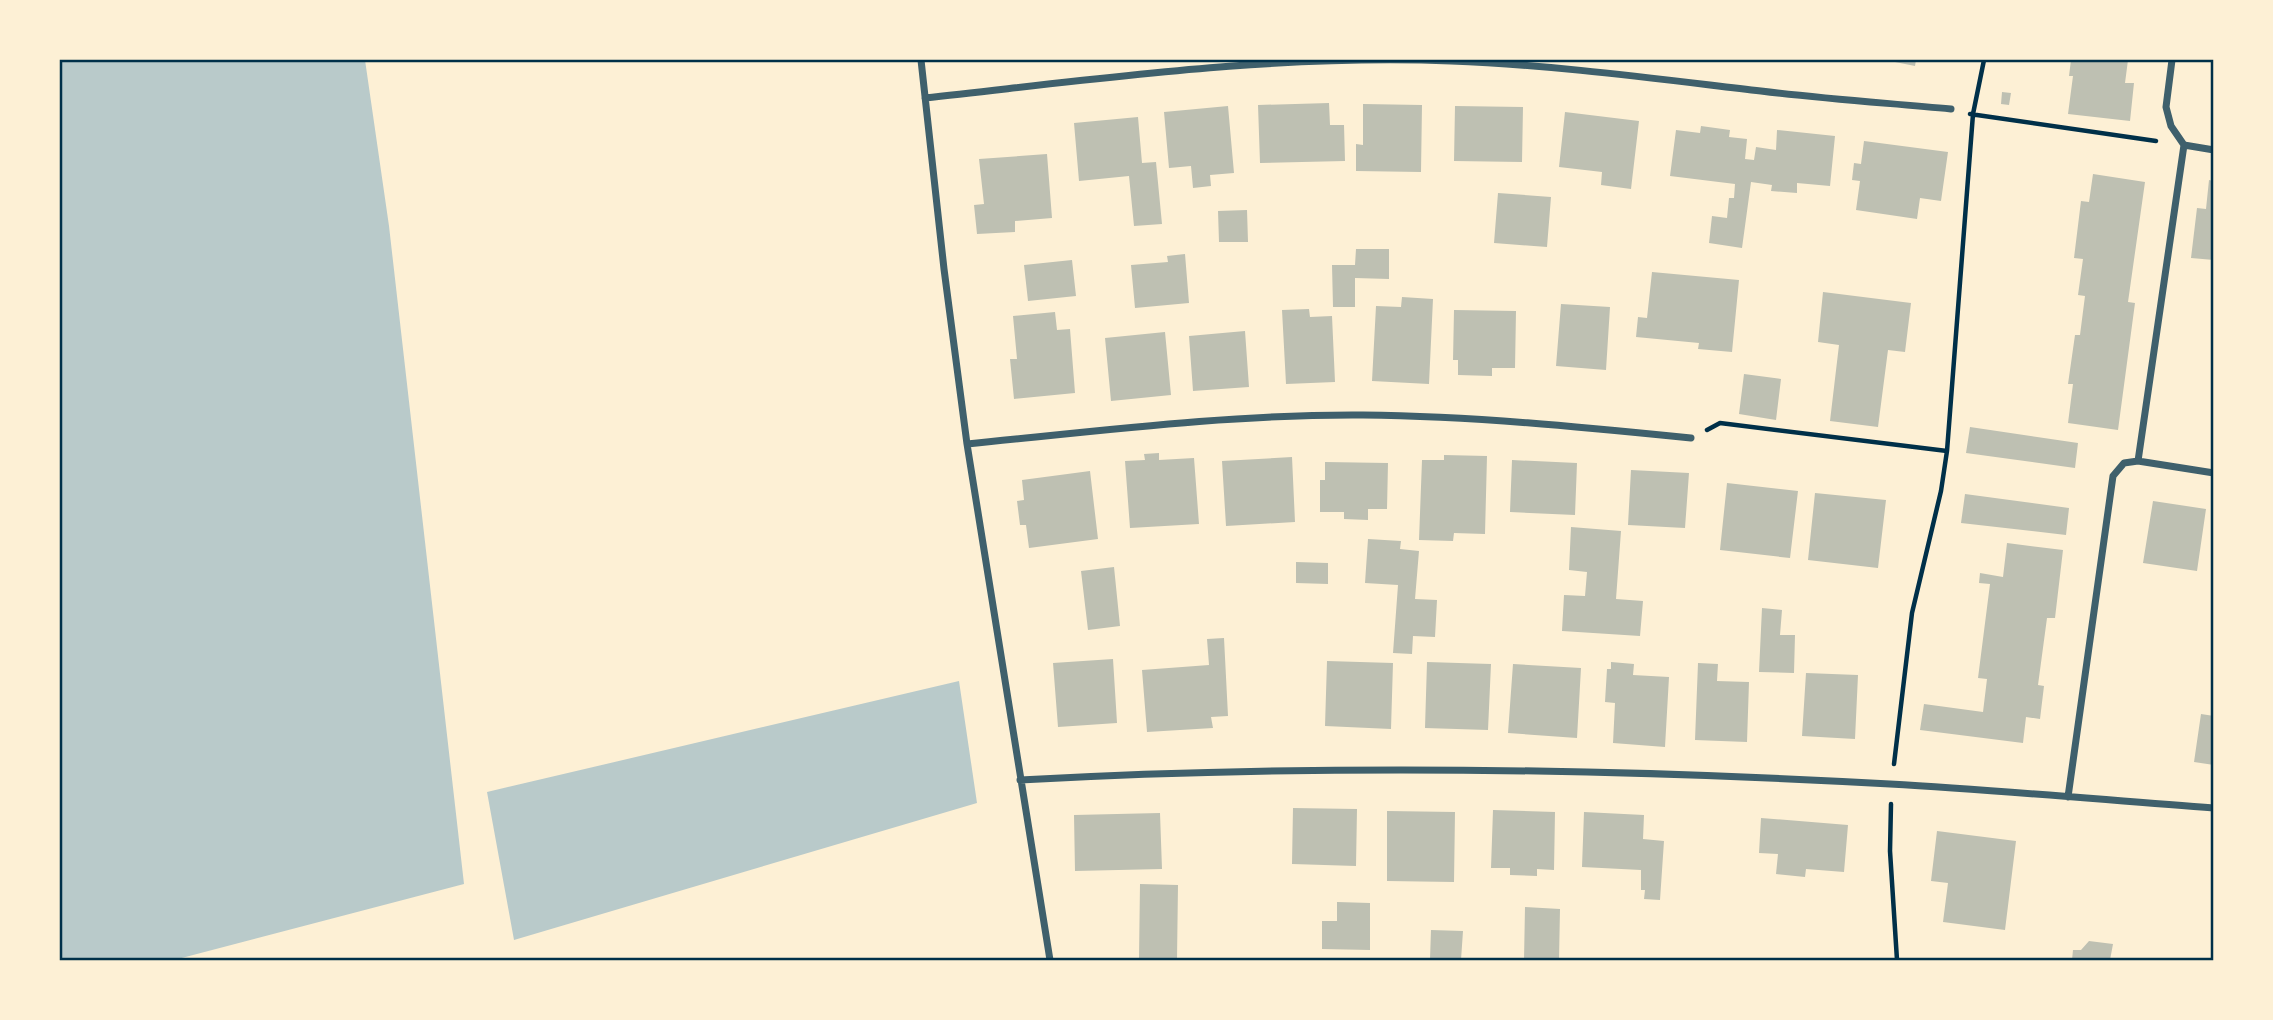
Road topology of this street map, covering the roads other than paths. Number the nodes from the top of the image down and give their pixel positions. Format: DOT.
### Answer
graph roads {
  1 [pos="921,60"];
  2 [pos="2172,60"];
  3 [pos="925,99"];
  4 [pos="1951,110"];
  5 [pos="2184,145"];
  6 [pos="2214,150"];
  7 [pos="1691,438"];
  8 [pos="967,444"];
  9 [pos="2138,461"];
  10 [pos="2214,473"];
  11 [pos="1020,780"];
  12 [pos="2068,797"];
  13 [pos="2214,808"];
  14 [pos="1050,961"];
  1 -- 3 [label="street"];
  2 -- 5 [label="street"];
  3 -- 4 [label="street"];
  3 -- 8 [label="street"];
  5 -- 6 [label="street"];
  5 -- 9 [label="street"];
  7 -- 8 [label="street"];
  8 -- 11 [label="street"];
  9 -- 10 [label="street"];
  9 -- 12 [label="street"];
  11 -- 12 [label="street"];
  11 -- 14 [label="street"];
  12 -- 13 [label="street"];
}
